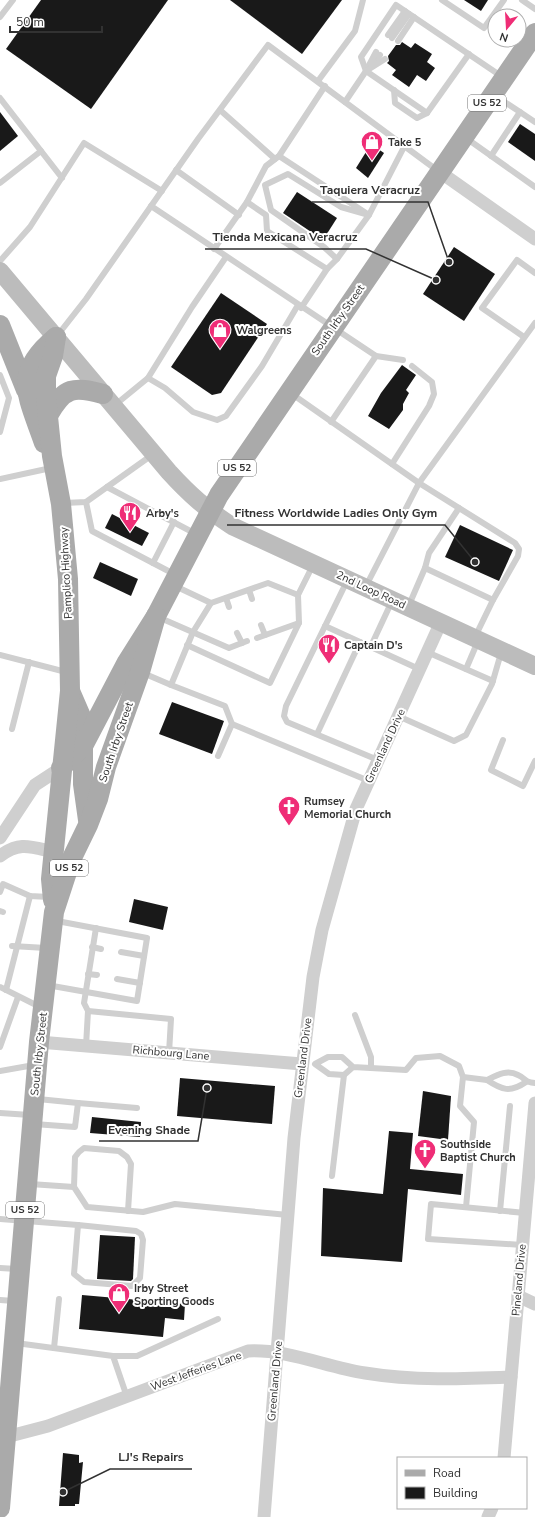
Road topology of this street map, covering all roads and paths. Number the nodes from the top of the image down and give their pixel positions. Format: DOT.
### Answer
graph roads {
  1 [pos="13,0"];
  2 [pos="363,0"];
  3 [pos="442,0"];
  4 [pos="504,0"];
  5 [pos="522,0"];
  6 [pos="535,9"];
  7 [pos="409,14"];
  8 [pos="0,17"];
  9 [pos="535,33"];
  10 [pos="469,54"];
  11 [pos="366,71"];
  12 [pos="504,78"];
  13 [pos="318,81"];
  14 [pos="325,86"];
  15 [pos="394,90"];
  16 [pos="493,95"];
  17 [pos="0,98"];
  18 [pos="345,102"];
  19 [pos="220,110"];
  20 [pos="520,112"];
  21 [pos="428,113"];
  22 [pos="535,122"];
  23 [pos="464,137"];
  24 [pos="405,145"];
  25 [pos="41,151"];
  26 [pos="491,156"];
  27 [pos="277,158"];
  28 [pos="176,170"];
  29 [pos="440,172"];
  30 [pos="62,178"];
  31 [pos="0,183"];
  32 [pos="535,187"];
  33 [pos="162,191"];
  34 [pos="247,202"];
  35 [pos="151,206"];
  36 [pos="238,215"];
  37 [pos="369,215"];
  38 [pos="535,239"];
  39 [pos="214,249"];
  40 [pos="226,257"];
  41 [pos="337,259"];
  42 [pos="0,261"];
  43 [pos="327,269"];
  44 [pos="0,271"];
  45 [pos="535,273"];
  46 [pos="299,306"];
  47 [pos="535,323"];
  48 [pos="0,325"];
  49 [pos="332,329"];
  50 [pos="56,337"];
  51 [pos="524,337"];
  52 [pos="376,356"];
  53 [pos="403,360"];
  54 [pos="412,366"];
  55 [pos="0,375"];
  56 [pos="148,378"];
  57 [pos="26,390"];
  58 [pos="289,392"];
  59 [pos="108,400"];
  60 [pos="49,414"];
  61 [pos="331,422"];
  62 [pos="0,432"];
  63 [pos="153,454"];
  64 [pos="53,462"];
  65 [pos="392,464"];
  66 [pos="0,479"];
  67 [pos="420,483"];
  68 [pos="107,487"];
  69 [pos="86,502"];
  70 [pos="61,504"];
  71 [pos="460,508"];
  72 [pos="209,511"];
  73 [pos="174,522"];
  74 [pos="197,534"];
  75 [pos="153,563"];
  76 [pos="314,563"];
  77 [pos="425,568"];
  78 [pos="174,579"];
  79 [pos="348,579"];
  80 [pos="365,587"];
  81 [pos="249,590"];
  82 [pos="298,595"];
  83 [pos="226,598"];
  84 [pos="252,599"];
  85 [pos="493,600"];
  86 [pos="400,603"];
  87 [pos="211,604"];
  88 [pos="229,607"];
  89 [pos="156,616"];
  90 [pos="441,622"];
  91 [pos="300,623"];
  92 [pos="260,625"];
  93 [pos="326,626"];
  94 [pos="193,632"];
  95 [pos="237,633"];
  96 [pos="265,635"];
  97 [pos="257,638"];
  98 [pos="476,638"];
  99 [pos="360,642"];
  100 [pos="188,645"];
  101 [pos="371,646"];
  102 [pos="502,650"];
  103 [pos="427,652"];
  104 [pos="0,655"];
  105 [pos="29,662"];
  106 [pos="535,666"];
  107 [pos="419,669"];
  108 [pos="466,669"];
  109 [pos="140,672"];
  110 [pos="493,681"];
  111 [pos="70,682"];
  112 [pos="171,685"];
  113 [pos="398,716"];
  114 [pos="232,724"];
  115 [pos="12,729"];
  116 [pos="317,734"];
  117 [pos="503,740"];
  118 [pos="83,746"];
  119 [pos="218,756"];
  120 [pos="378,760"];
  121 [pos="535,761"];
  122 [pos="61,768"];
  123 [pos="369,781"];
  124 [pos="88,825"];
  125 [pos="0,838"];
  126 [pos="54,852"];
  127 [pos="0,856"];
  128 [pos="0,892"];
  129 [pos="30,896"];
  130 [pos="53,910"];
  131 [pos="96,928"];
  132 [pos="15,947"];
  133 [pos="92,947"];
  134 [pos="50,948"];
  135 [pos="102,949"];
  136 [pos="121,952"];
  137 [pos="144,956"];
  138 [pos="88,974"];
  139 [pos="97,976"];
  140 [pos="117,979"];
  141 [pos="140,983"];
  142 [pos="46,985"];
  143 [pos="3,989"];
  144 [pos="85,992"];
  145 [pos="18,997"];
  146 [pos="43,1008"];
  147 [pos="88,1010"];
  148 [pos="355,1016"];
  149 [pos="39,1042"];
  150 [pos="86,1046"];
  151 [pos="0,1047"];
  152 [pos="168,1053"];
  153 [pos="308,1064"];
  154 [pos="37,1065"];
  155 [pos="353,1067"];
  156 [pos="371,1068"];
  157 [pos="0,1071"];
  158 [pos="344,1075"];
  159 [pos="463,1078"];
  160 [pos="487,1080"];
  161 [pos="526,1082"];
  162 [pos="535,1083"];
  163 [pos="78,1102"];
  164 [pos="535,1103"];
  165 [pos="510,1106"];
  166 [pos="137,1108"];
  167 [pos="33,1112"];
  168 [pos="0,1113"];
  169 [pos="332,1176"];
  170 [pos="27,1184"];
  171 [pos="74,1187"];
  172 [pos="466,1208"];
  173 [pos="128,1211"];
  174 [pos="500,1211"];
  175 [pos="525,1213"];
  176 [pos="288,1215"];
  177 [pos="0,1219"];
  178 [pos="24,1221"];
  179 [pos="78,1225"];
  180 [pos="522,1245"];
  181 [pos="0,1268"];
  182 [pos="20,1270"];
  183 [pos="518,1296"];
  184 [pos="59,1299"];
  185 [pos="9,1301"];
  186 [pos="535,1304"];
  187 [pos="218,1319"];
  188 [pos="14,1343"];
  189 [pos="54,1348"];
  190 [pos="277,1353"];
  191 [pos="113,1356"];
  192 [pos="511,1377"];
  193 [pos="127,1397"];
  194 [pos="5,1425"];
  195 [pos="504,1457"];
  196 [pos="2,1467"];
  197 [pos="0,1499"];
  198 [pos="264,1517"];
  1 -- 8 [label="lane"];
  2 -- 13 [label="lane"];
  3 -- 4 [label="lane"];
  5 -- 6 [label="lane"];
  7 -- 7 [label="lane"];
  7 -- 10 [label="lane"];
  7 -- 11 [label="lane"];
  9 -- 12 [label="main road, South Irby Street / US 52"];
  10 -- 12 [label="lane"];
  10 -- 21 [label="lane"];
  11 -- 11 [label="lane"];
  11 -- 15 [label="lane"];
  11 -- 18 [label="lane"];
  12 -- 16 [label="main road, South Irby Street / US 52"];
  13 -- 14 [label="lane"];
  13 -- 19 [label="lane"];
  14 -- 18 [label="lane"];
  14 -- 27 [label="lane"];
  15 -- 21 [label="lane"];
  15 -- 21 [label="lane"];
  16 -- 20 [label="lane"];
  16 -- 23 [label="main road, South Irby Street / US 52"];
  17 -- 25 [label="lane"];
  18 -- 24 [label="lane"];
  19 -- 27 [label="lane"];
  19 -- 28 [label="lane"];
  20 -- 22 [label="lane"];
  20 -- 26 [label="lane"];
  23 -- 26 [label="lane"];
  23 -- 29 [label="main road, South Irby Street / US 52"];
  24 -- 29 [label="lane"];
  24 -- 37 [label="lane"];
  25 -- 30 [label="lane"];
  25 -- 31 [label="lane"];
  26 -- 32 [label="lane"];
  27 -- 34 [label="lane"];
  27 -- 37 [label="lane"];
  28 -- 33 [label="lane"];
  28 -- 36 [label="lane"];
  29 -- 38 [label="street"];
  29 -- 49 [label="main road, South Irby Street / US 52"];
  30 -- 33 [label="lane"];
  30 -- 42 [label="lane"];
  33 -- 35 [label="lane"];
  34 -- 36 [label="lane"];
  34 -- 43 [label="lane"];
  35 -- 39 [label="lane"];
  35 -- 50 [label="lane"];
  36 -- 39 [label="lane"];
  37 -- 41 [label="lane"];
  37 -- 41 [label="lane"];
  39 -- 40 [label="lane"];
  40 -- 46 [label="lane"];
  40 -- 56 [label="lane"];
  41 -- 43 [label="lane"];
  43 -- 46 [label="lane"];
  44 -- 50 [label="main road"];
  45 -- 51 [label="lane"];
  46 -- 49 [label="lane"];
  46 -- 56 [label="lane"];
  47 -- 51 [label="lane"];
  48 -- 57 [label="main road, Pamplico Highway"];
  49 -- 52 [label="lane"];
  49 -- 58 [label="main road, South Irby Street / US 52"];
  50 -- 57 [label="main road, Pamplico Highway"];
  50 -- 59 [label="main road"];
  50 -- 60 [label="main road, Pamplico Highway"];
  51 -- 67 [label="lane"];
  52 -- 53 [label="lane"];
  52 -- 61 [label="lane"];
  54 -- 65 [label="lane"];
  55 -- 62 [label="lane"];
  56 -- 59 [label="lane"];
  57 -- 64 [label="main road, Pamplico Highway"];
  58 -- 61 [label="lane"];
  58 -- 72 [label="main road, South Irby Street / US 52"];
  59 -- 60 [label="main road"];
  59 -- 63 [label="main road"];
  60 -- 64 [label="main road, Pamplico Highway"];
  61 -- 65 [label="lane"];
  63 -- 68 [label="lane"];
  63 -- 72 [label="main road"];
  64 -- 66 [label="lane"];
  64 -- 70 [label="main road, Pamplico Highway"];
  65 -- 67 [label="lane"];
  67 -- 71 [label="lane"];
  67 -- 80 [label="lane"];
  68 -- 69 [label="lane"];
  68 -- 73 [label="lane"];
  69 -- 70 [label="lane"];
  69 -- 75 [label="lane"];
  70 -- 111 [label="main road, Pamplico Highway"];
  71 -- 77 [label="lane"];
  71 -- 85 [label="lane"];
  72 -- 74 [label="main road, South Irby Street / US 52"];
  72 -- 76 [label="main road, 2nd Loop Road"];
  73 -- 74 [label="lane"];
  73 -- 75 [label="lane"];
  74 -- 78 [label="main road, South Irby Street / US 52"];
  75 -- 78 [label="lane"];
  76 -- 79 [label="main road, 2nd Loop Road"];
  76 -- 82 [label="lane"];
  77 -- 85 [label="lane"];
  77 -- 86 [label="lane"];
  78 -- 87 [label="lane"];
  78 -- 89 [label="main road, South Irby Street / US 52"];
  79 -- 80 [label="main road, 2nd Loop Road"];
  79 -- 93 [label="lane"];
  80 -- 86 [label="main road, 2nd Loop Road"];
  81 -- 82 [label="lane"];
  81 -- 83 [label="lane"];
  81 -- 84 [label="lane"];
  82 -- 91 [label="lane"];
  83 -- 87 [label="lane"];
  83 -- 88 [label="lane"];
  85 -- 98 [label="lane"];
  86 -- 90 [label="main road, 2nd Loop Road"];
  86 -- 101 [label="lane"];
  87 -- 94 [label="lane"];
  89 -- 94 [label="lane"];
  89 -- 109 [label="main road, South Irby Street / US 52"];
  89 -- 118 [label="main road, South Irby Street / US 52"];
  90 -- 98 [label="main road, 2nd Loop Road"];
  90 -- 103 [label="street, Greenland Drive"];
  91 -- 96 [label="lane"];
  91 -- 100 [label="lane"];
  92 -- 96 [label="lane"];
  93 -- 99 [label="lane"];
  93 -- 116 [label="lane"];
  94 -- 95 [label="lane"];
  94 -- 100 [label="lane"];
  96 -- 97 [label="lane"];
  98 -- 102 [label="main road, 2nd Loop Road"];
  98 -- 108 [label="lane"];
  99 -- 101 [label="lane"];
  99 -- 116 [label="lane"];
  100 -- 112 [label="lane"];
  101 -- 107 [label="lane"];
  102 -- 106 [label="main road, 2nd Loop Road"];
  102 -- 110 [label="lane"];
  103 -- 107 [label="street, Greenland Drive"];
  103 -- 108 [label="lane"];
  104 -- 105 [label="lane"];
  105 -- 111 [label="lane"];
  105 -- 115 [label="lane"];
  107 -- 113 [label="street, Greenland Drive"];
  108 -- 110 [label="lane"];
  109 -- 112 [label="lane"];
  109 -- 124 [label="main road, South Irby Street / US 52"];
  110 -- 113 [label="lane"];
  111 -- 118 [label="main road, Pamplico Highway"];
  111 -- 122 [label="main road, Pamplico Highway"];
  112 -- 114 [label="lane"];
  113 -- 120 [label="street, Greenland Drive"];
  114 -- 119 [label="lane"];
  114 -- 123 [label="lane"];
  116 -- 120 [label="lane"];
  117 -- 121 [label="lane"];
  118 -- 122 [label="main road, South Irby Street / US 52"];
  118 -- 124 [label="main road, Pamplico Highway"];
  120 -- 123 [label="street, Greenland Drive"];
  122 -- 125 [label="street"];
  122 -- 126 [label="main road, Pamplico Highway"];
  123 -- 153 [label="street, Greenland Drive"];
  124 -- 130 [label="main road, South Irby Street / US 52"];
  126 -- 127 [label="street"];
  126 -- 130 [label="main road, Pamplico Highway"];
  128 -- 129 [label="lane"];
  129 -- 130 [label="lane"];
  129 -- 132 [label="lane"];
  130 -- 131 [label="lane"];
  130 -- 134 [label="main road, South Irby Street / US 52"];
  131 -- 133 [label="lane"];
  131 -- 137 [label="lane"];
  132 -- 134 [label="lane"];
  132 -- 143 [label="lane"];
  133 -- 135 [label="lane"];
  133 -- 138 [label="lane"];
  134 -- 142 [label="main road, South Irby Street / US 52"];
  136 -- 137 [label="lane"];
  137 -- 141 [label="lane"];
  138 -- 139 [label="lane"];
  138 -- 144 [label="lane"];
  140 -- 141 [label="lane"];
  141 -- 144 [label="lane"];
  142 -- 144 [label="lane"];
  142 -- 146 [label="main road, South Irby Street / US 52"];
  143 -- 145 [label="lane"];
  144 -- 147 [label="lane"];
  145 -- 146 [label="lane"];
  145 -- 151 [label="lane"];
  146 -- 149 [label="main road, South Irby Street / US 52"];
  147 -- 150 [label="lane"];
  147 -- 152 [label="lane"];
  148 -- 156 [label="lane"];
  149 -- 150 [label="street, Richbourg Lane"];
  149 -- 154 [label="main road, South Irby Street / US 52"];
  150 -- 152 [label="street, Richbourg Lane"];
  152 -- 153 [label="street, Richbourg Lane"];
  153 -- 155 [label="lane"];
  153 -- 158 [label="lane"];
  153 -- 176 [label="street, Greenland Drive"];
  154 -- 157 [label="lane"];
  154 -- 167 [label="main road, South Irby Street / US 52"];
  155 -- 156 [label="lane"];
  155 -- 158 [label="lane"];
  156 -- 159 [label="lane"];
  158 -- 169 [label="lane"];
  159 -- 160 [label="lane"];
  159 -- 172 [label="lane"];
  160 -- 161 [label="lane"];
  160 -- 161 [label="lane"];
  161 -- 162 [label="lane"];
  163 -- 166 [label="lane"];
  163 -- 167 [label="lane"];
  163 -- 167 [label="lane"];
  164 -- 175 [label="street, Pineland Drive"];
  165 -- 174 [label="lane"];
  167 -- 168 [label="lane"];
  167 -- 170 [label="main road, South Irby Street / US 52"];
  170 -- 171 [label="lane"];
  170 -- 178 [label="main road, South Irby Street / US 52"];
  171 -- 173 [label="lane"];
  171 -- 173 [label="lane"];
  172 -- 174 [label="lane"];
  172 -- 180 [label="lane"];
  173 -- 176 [label="lane"];
  174 -- 175 [label="lane"];
  175 -- 180 [label="street, Pineland Drive"];
  176 -- 190 [label="street, Greenland Drive"];
  177 -- 178 [label="lane"];
  178 -- 179 [label="lane"];
  178 -- 182 [label="main road, South Irby Street / US 52"];
  179 -- 179 [label="lane"];
  180 -- 183 [label="street, Pineland Drive"];
  181 -- 182 [label="lane"];
  182 -- 185 [label="main road, South Irby Street / US 52"];
  183 -- 186 [label="street"];
  183 -- 192 [label="street, Pineland Drive"];
  184 -- 189 [label="lane"];
  185 -- 188 [label="main road, South Irby Street / US 52"];
  187 -- 191 [label="lane"];
  188 -- 189 [label="lane"];
  188 -- 194 [label="main road, South Irby Street / US 52"];
  189 -- 191 [label="lane"];
  190 -- 192 [label="street, West Jefferies Lane"];
  190 -- 193 [label="street, West Jefferies Lane"];
  190 -- 198 [label="street, Greenland Drive"];
  191 -- 193 [label="lane"];
  192 -- 195 [label="street, Pineland Drive"];
  193 -- 194 [label="street, West Jefferies Lane"];
  194 -- 196 [label="main road, South Irby Street / US 52"];
  196 -- 197 [label="main road, South Irby Street / US 52"];
}
